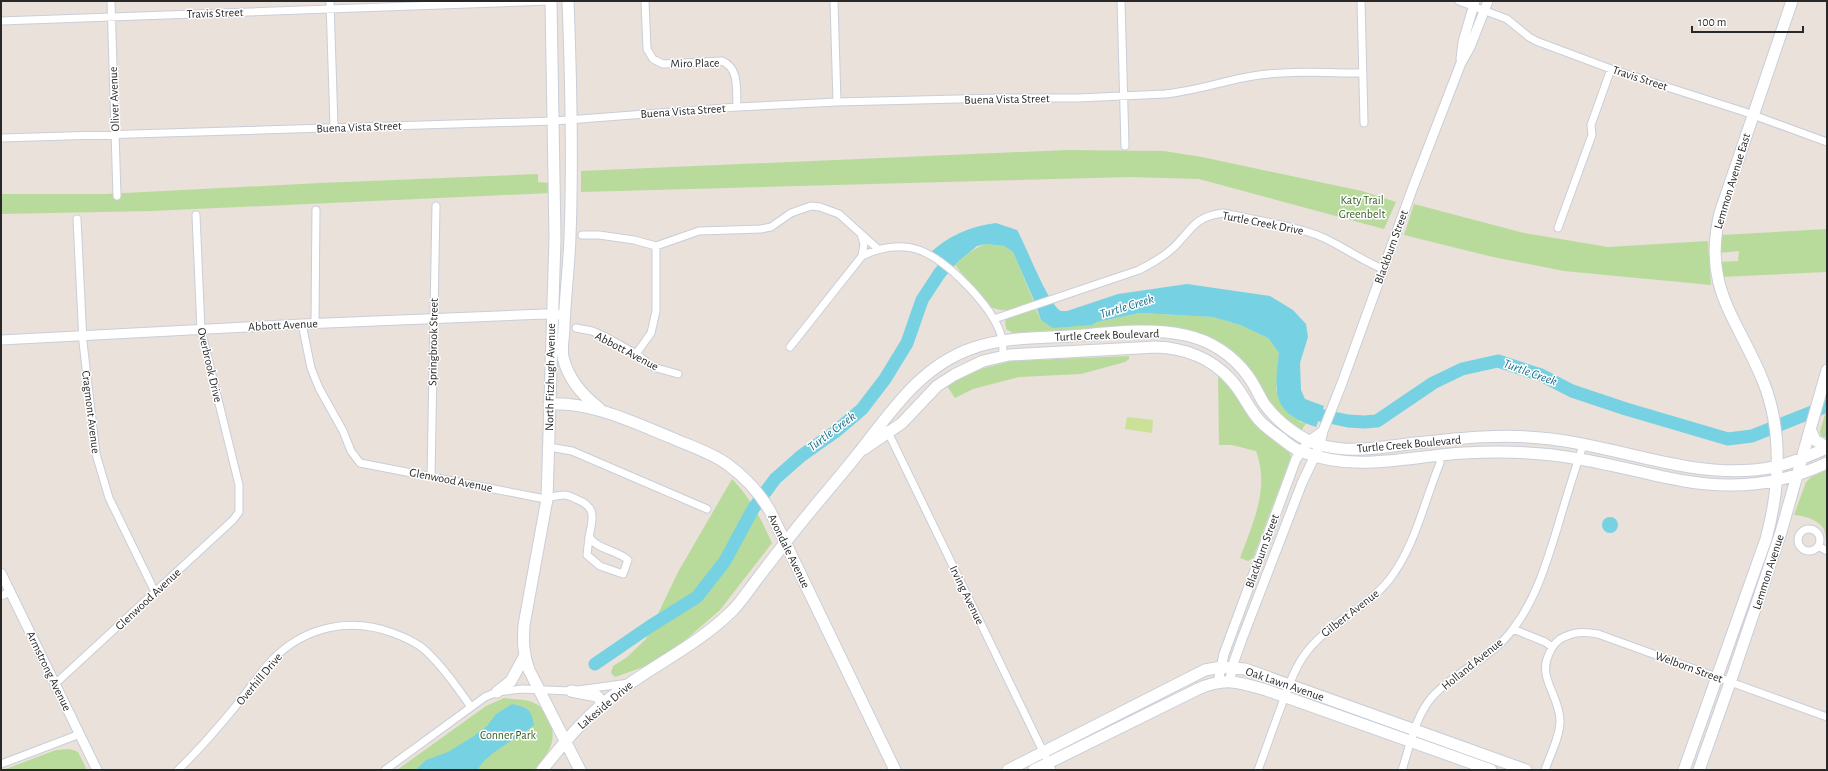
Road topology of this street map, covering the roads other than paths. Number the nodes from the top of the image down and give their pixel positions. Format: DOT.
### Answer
graph roads {
  1 [pos="111,1"];
  2 [pos="330,1"];
  3 [pos="550,1"];
  4 [pos="568,1"];
  5 [pos="645,1"];
  6 [pos="834,1"];
  7 [pos="1122,1"];
  8 [pos="1361,1"];
  9 [pos="1458,1"];
  10 [pos="1488,1"];
  11 [pos="1792,1"];
  12 [pos="1474,4"];
  13 [pos="330,9"];
  14 [pos="1484,11"];
  15 [pos="111,16"];
  16 [pos="1,21"];
  17 [pos="1461,63"];
  18 [pos="1363,73"];
  19 [pos="1610,73"];
  20 [pos="1124,96"];
  21 [pos="837,102"];
  22 [pos="737,107"];
  23 [pos="1753,115"];
  24 [pos="572,120"];
  25 [pos="554,121"];
  26 [pos="1364,123"];
  27 [pos="334,127"];
  28 [pos="115,134"];
  29 [pos="1,138"];
  30 [pos="1827,142"];
  31 [pos="1125,146"];
  32 [pos="117,196"];
  33 [pos="436,206"];
  34 [pos="316,210"];
  35 [pos="196,215"];
  36 [pos="77,219"];
  37 [pos="1558,228"];
  38 [pos="861,233"];
  39 [pos="582,235"];
  40 [pos="554,238"];
  41 [pos="570,239"];
  42 [pos="656,246"];
  43 [pos="878,249"];
  44 [pos="865,254"];
  45 [pos="1383,269"];
  46 [pos="551,314"];
  47 [pos="565,315"];
  48 [pos="433,319"];
  49 [pos="994,319"];
  50 [pos="315,323"];
  51 [pos="302,324"];
  52 [pos="576,328"];
  53 [pos="201,330"];
  54 [pos="1137,332"];
  55 [pos="83,336"];
  56 [pos="1,340"];
  57 [pos="1002,341"];
  58 [pos="1137,347"];
  59 [pos="790,348"];
  60 [pos="636,354"];
  61 [pos="563,356"];
  62 [pos="1004,356"];
  63 [pos="1827,372"];
  64 [pos="928,373"];
  65 [pos="678,374"];
  66 [pos="938,386"];
  67 [pos="550,404"];
  68 [pos="603,410"];
  69 [pos="882,420"];
  70 [pos="1323,431"];
  71 [pos="888,433"];
  72 [pos="1810,434"];
  73 [pos="1309,440"];
  74 [pos="1439,440"];
  75 [pos="1320,445"];
  76 [pos="1583,445"];
  77 [pos="549,447"];
  78 [pos="1827,448"];
  79 [pos="1300,452"];
  80 [pos="1776,452"];
  81 [pos="858,453"];
  82 [pos="1439,456"];
  83 [pos="1315,457"];
  84 [pos="1578,458"];
  85 [pos="1800,460"];
  86 [pos="1668,463"];
  87 [pos="1827,463"];
  88 [pos="1777,466"];
  89 [pos="1796,476"];
  90 [pos="431,477"];
  91 [pos="1666,477"];
  92 [pos="1776,481"];
  93 [pos="548,499"];
  94 [pos="707,509"];
  95 [pos="239,512"];
  96 [pos="589,537"];
  97 [pos="783,539"];
  98 [pos="1818,546"];
  99 [pos="1827,551"];
  100 [pos="1,573"];
  101 [pos="1254,573"];
  102 [pos="1266,578"];
  103 [pos="10,592"];
  104 [pos="155,592"];
  105 [pos="1,596"];
  106 [pos="1513,629"];
  107 [pos="1552,647"];
  108 [pos="524,657"];
  109 [pos="1227,667"];
  110 [pos="1717,677"];
  111 [pos="634,680"];
  112 [pos="1230,681"];
  113 [pos="1218,682"];
  114 [pos="1730,682"];
  115 [pos="55,684"];
  116 [pos="1289,685"];
  117 [pos="538,689"];
  118 [pos="571,691"];
  119 [pos="497,692"];
  120 [pos="1284,696"];
  121 [pos="603,703"];
  122 [pos="471,707"];
  123 [pos="1130,708"];
  124 [pos="1827,717"];
  125 [pos="1136,720"];
  126 [pos="1415,730"];
  127 [pos="80,734"];
  128 [pos="565,741"];
  129 [pos="1412,742"];
  130 [pos="1044,753"];
  131 [pos="1,764"];
  132 [pos="1050,766"];
  133 [pos="97,770"];
  134 [pos="178,770"];
  135 [pos="385,770"];
  136 [pos="542,770"];
  137 [pos="580,770"];
  138 [pos="895,770"];
  139 [pos="1008,770"];
  140 [pos="1034,770"];
  141 [pos="1258,770"];
  142 [pos="1402,770"];
  143 [pos="1491,770"];
  144 [pos="1526,770"];
  145 [pos="1545,770"];
  146 [pos="1684,770"];
  147 [pos="1699,770"];
  1 -- 15 [label="street, Oliver Avenue"];
  2 -- 13 [label="street"];
  3 -- 13 [label="street, Travis Street"];
  3 -- 25 [label="main road, North Fitzhugh Avenue"];
  4 -- 24 [label="main road, North Fitzhugh Avenue"];
  5 -- 22 [label="street, Miro Place"];
  6 -- 21 [label="street"];
  7 -- 20 [label="street"];
  8 -- 18 [label="street"];
  9 -- 12 [label="street, Travis Street"];
  10 -- 14 [label="street, Blackburn Street"];
  11 -- 23 [label="main road, Lemmon Avenue East"];
  12 -- 14 [label="street, Travis Street"];
  12 -- 17 [label="street, Blackburn Street"];
  13 -- 15 [label="street, Travis Street"];
  13 -- 27 [label="street"];
  14 -- 17 [label="street, Blackburn Street"];
  14 -- 19 [label="street, Travis Street"];
  15 -- 16 [label="street, Travis Street"];
  15 -- 28 [label="street, Oliver Avenue"];
  17 -- 45 [label="street, Blackburn Street"];
  18 -- 20 [label="street, Buena Vista Street"];
  18 -- 26 [label="street"];
  19 -- 23 [label="street, Travis Street"];
  19 -- 37 [label="street"];
  20 -- 21 [label="street, Buena Vista Street"];
  20 -- 31 [label="street"];
  21 -- 22 [label="street, Buena Vista Street"];
  22 -- 24 [label="street, Buena Vista Street"];
  23 -- 30 [label="street, Travis Street"];
  23 -- 80 [label="main road, Lemmon Avenue East"];
  24 -- 25 [label="street, Buena Vista Street"];
  24 -- 41 [label="main road, North Fitzhugh Avenue"];
  25 -- 27 [label="street, Buena Vista Street"];
  25 -- 40 [label="main road, North Fitzhugh Avenue"];
  27 -- 28 [label="street, Buena Vista Street"];
  28 -- 29 [label="street, Buena Vista Street"];
  28 -- 32 [label="street, Oliver Avenue"];
  33 -- 48 [label="street, Springbrook Street"];
  34 -- 50 [label="street"];
  35 -- 53 [label="street, Overbrook Drive"];
  36 -- 55 [label="street, Cragmont Avenue"];
  38 -- 42 [label="street"];
  38 -- 43 [label="street"];
  38 -- 44 [label="street"];
  39 -- 42 [label="street"];
  40 -- 41 [label="main road"];
  40 -- 46 [label="main road, North Fitzhugh Avenue"];
  41 -- 47 [label="main road, North Fitzhugh Avenue"];
  42 -- 60 [label="street"];
  43 -- 44 [label="street"];
  43 -- 49 [label="street"];
  44 -- 59 [label="street"];
  45 -- 49 [label="street, Turtle Creek Drive"];
  45 -- 70 [label="street, Blackburn Street"];
  46 -- 47 [label="street, Abbott Avenue"];
  46 -- 48 [label="street, Abbott Avenue"];
  46 -- 67 [label="main road, North Fitzhugh Avenue"];
  47 -- 61 [label="main road, North Fitzhugh Avenue"];
  48 -- 50 [label="street, Abbott Avenue"];
  48 -- 90 [label="street, Springbrook Street"];
  49 -- 57 [label="street"];
  50 -- 51 [label="street, Abbott Avenue"];
  51 -- 53 [label="street, Abbott Avenue"];
  51 -- 90 [label="street, Glenwood Avenue"];
  52 -- 60 [label="street, Abbott Avenue"];
  53 -- 55 [label="street, Abbott Avenue"];
  53 -- 95 [label="street, Overbrook Drive"];
  54 -- 57 [label="main road, Turtle Creek Boulevard"];
  54 -- 58 [label="main road"];
  54 -- 73 [label="main road, Turtle Creek Boulevard"];
  55 -- 56 [label="street, Abbott Avenue"];
  55 -- 104 [label="street, Cragmont Avenue"];
  57 -- 62 [label="street"];
  57 -- 64 [label="main road, Turtle Creek Boulevard"];
  58 -- 62 [label="main road, Turtle Creek Boulevard"];
  58 -- 79 [label="main road, Turtle Creek Boulevard"];
  60 -- 65 [label="street, Abbott Avenue"];
  61 -- 68 [label="main road, Avondale Avenue"];
  62 -- 66 [label="main road, Turtle Creek Boulevard"];
  63 -- 72 [label="main road, Lemmon Avenue"];
  64 -- 66 [label="main road"];
  64 -- 69 [label="main road, Turtle Creek Boulevard"];
  66 -- 71 [label="main road, Turtle Creek Boulevard"];
  67 -- 68 [label="main road, Avondale Avenue"];
  67 -- 77 [label="main road, North Fitzhugh Avenue"];
  68 -- 97 [label="main road, Avondale Avenue"];
  69 -- 71 [label="street, Irving Avenue"];
  69 -- 81 [label="main road, Turtle Creek Boulevard"];
  70 -- 73 [label="street, Blackburn Street"];
  70 -- 75 [label="street, Blackburn Street"];
  71 -- 81 [label="main road, Turtle Creek Boulevard"];
  71 -- 130 [label="street, Irving Avenue"];
  72 -- 78 [label="main road"];
  72 -- 85 [label="main road, Lemmon Avenue"];
  73 -- 75 [label="main road, Turtle Creek Boulevard"];
  73 -- 79 [label="street, Blackburn Street"];
  74 -- 75 [label="main road, Turtle Creek Boulevard"];
  74 -- 76 [label="main road, Turtle Creek Boulevard"];
  74 -- 82 [label="main road"];
  75 -- 83 [label="street, Blackburn Street"];
  76 -- 84 [label="street, Holland Avenue"];
  76 -- 86 [label="main road, Turtle Creek Boulevard"];
  77 -- 93 [label="main road, North Fitzhugh Avenue"];
  77 -- 94 [label="street"];
  78 -- 85 [label="main road, Turtle Creek Boulevard"];
  79 -- 83 [label="main road, Turtle Creek Boulevard"];
  79 -- 101 [label="street, Blackburn Street"];
  80 -- 88 [label="main road, Lemmon Avenue"];
  81 -- 97 [label="main road, Turtle Creek Boulevard"];
  82 -- 83 [label="main road, Turtle Creek Boulevard"];
  82 -- 84 [label="main road, Turtle Creek Boulevard"];
  82 -- 116 [label="street, Gilbert Avenue"];
  83 -- 102 [label="street, Blackburn Street"];
  84 -- 91 [label="main road, Turtle Creek Boulevard"];
  84 -- 106 [label="street, Holland Avenue"];
  85 -- 88 [label="main road, Turtle Creek Boulevard"];
  85 -- 89 [label="main road, Lemmon Avenue"];
  86 -- 88 [label="main road, Turtle Creek Boulevard"];
  86 -- 91 [label="main road"];
  87 -- 89 [label="main road, Turtle Creek Boulevard"];
  88 -- 92 [label="main road, Lemmon Avenue"];
  89 -- 92 [label="main road, Turtle Creek Boulevard"];
  89 -- 114 [label="main road, Lemmon Avenue"];
  90 -- 93 [label="street, Glenwood Avenue"];
  91 -- 92 [label="main road, Turtle Creek Boulevard"];
  92 -- 110 [label="main road, Lemmon Avenue"];
  93 -- 96 [label="street, Glenwood Avenue"];
  93 -- 108 [label="main road, North Fitzhugh Avenue"];
  95 -- 104 [label="street, Glenwood Avenue"];
  96 -- 96 [label="street, Glenwood Avenue"];
  97 -- 111 [label="main road, Turtle Creek Boulevard"];
  97 -- 138 [label="main road, Avondale Avenue"];
  98 -- 99 [label="street"];
  100 -- 103 [label="street, Armstrong Avenue"];
  101 -- 102 [label="street"];
  101 -- 109 [label="street, Blackburn Street"];
  102 -- 109 [label="street, Blackburn Street"];
  103 -- 105 [label="street"];
  103 -- 115 [label="street, Armstrong Avenue"];
  104 -- 115 [label="street, Glenwood Avenue"];
  106 -- 107 [label="street"];
  106 -- 126 [label="street, Holland Avenue"];
  107 -- 110 [label="street, Welborn Street"];
  107 -- 145 [label="street"];
  108 -- 117 [label="main road, North Fitzhugh Avenue"];
  108 -- 119 [label="main road"];
  109 -- 112 [label="street, Blackburn Street"];
  109 -- 113 [label="street, Blackburn Street"];
  109 -- 116 [label="main road, Oak Lawn Avenue"];
  109 -- 123 [label="main road, Oak Lawn Avenue"];
  110 -- 114 [label="street, Welborn Street"];
  110 -- 146 [label="main road, Lemmon Avenue"];
  111 -- 118 [label="street, Turtle Creek Boulevard"];
  111 -- 121 [label="main road, Lakeside Drive"];
  112 -- 113 [label="main road, Oak Lawn Avenue"];
  112 -- 120 [label="main road, Oak Lawn Avenue"];
  113 -- 125 [label="main road, Oak Lawn Avenue"];
  114 -- 124 [label="street, Welborn Street"];
  114 -- 147 [label="main road, Lemmon Avenue"];
  115 -- 127 [label="street, Armstrong Avenue"];
  116 -- 120 [label="street, Gilbert Avenue"];
  116 -- 126 [label="main road, Oak Lawn Avenue"];
  117 -- 118 [label="street, Turtle Creek Boulevard"];
  117 -- 119 [label="street, Turtle Creek Boulevard"];
  117 -- 128 [label="main road, North Fitzhugh Avenue"];
  118 -- 121 [label="main road"];
  119 -- 122 [label="street"];
  120 -- 129 [label="main road, Oak Lawn Avenue"];
  120 -- 141 [label="street, Gilbert Avenue"];
  121 -- 128 [label="main road, Lakeside Drive"];
  122 -- 134 [label="street, Overhill Drive"];
  122 -- 135 [label="street"];
  123 -- 125 [label="main road"];
  123 -- 130 [label="main road, Oak Lawn Avenue"];
  125 -- 132 [label="main road, Oak Lawn Avenue"];
  126 -- 129 [label="street, Holland Avenue"];
  126 -- 144 [label="main road, Oak Lawn Avenue"];
  127 -- 131 [label="street"];
  127 -- 133 [label="street, Armstrong Avenue"];
  128 -- 136 [label="main road, Lakeside Drive"];
  128 -- 137 [label="main road, North Fitzhugh Avenue"];
  129 -- 142 [label="street, Holland Avenue"];
  129 -- 143 [label="main road, Oak Lawn Avenue"];
  130 -- 132 [label="street, Irving Avenue"];
  130 -- 139 [label="main road, Oak Lawn Avenue"];
  132 -- 140 [label="main road, Oak Lawn Avenue"];
}
